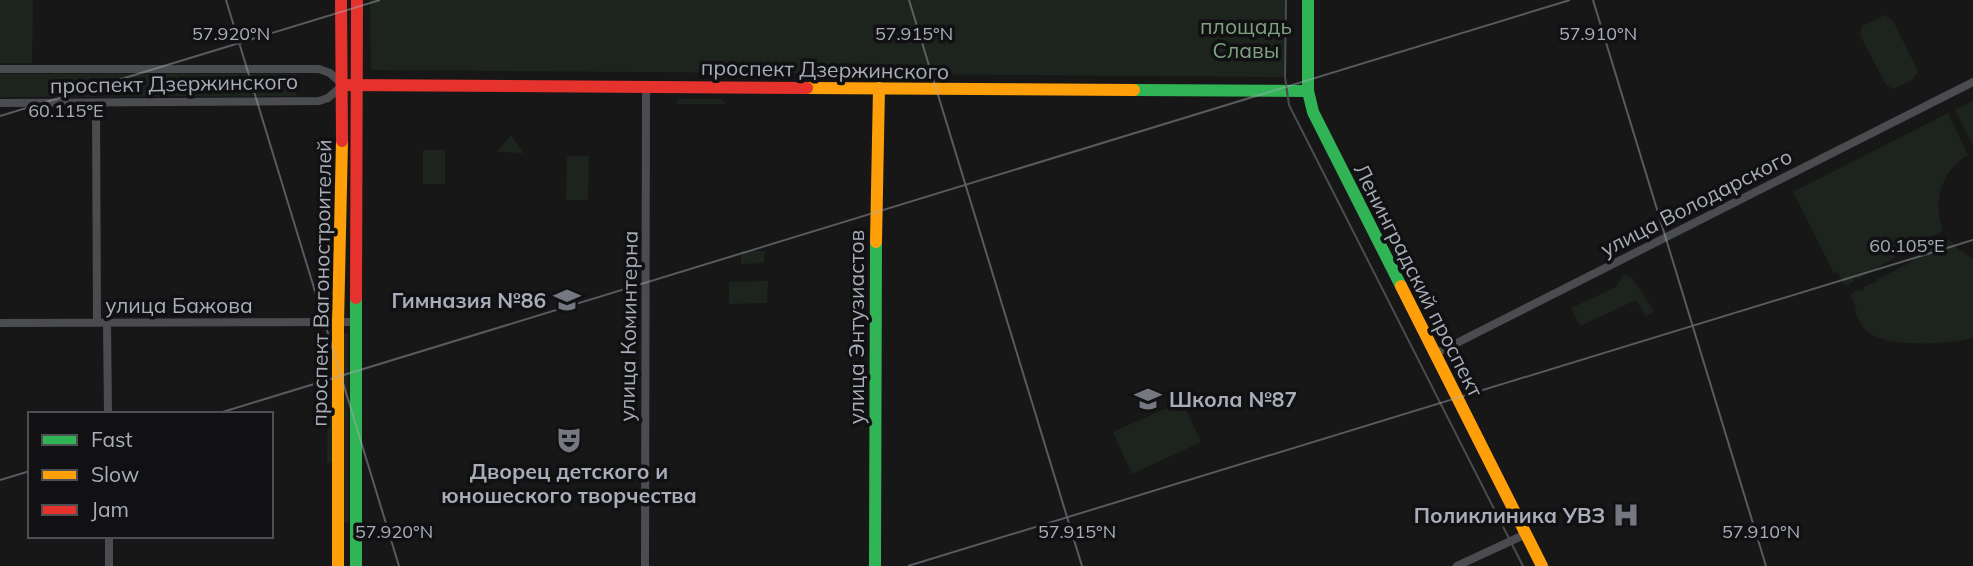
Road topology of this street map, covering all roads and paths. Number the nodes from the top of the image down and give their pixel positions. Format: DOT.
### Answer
graph roads {
  1 [pos="341,0"];
  2 [pos="357,0"];
  3 [pos="1308,0"];
  4 [pos="0,69"];
  5 [pos="1973,82"];
  6 [pos="342,85"];
  7 [pos="358,85"];
  8 [pos="646,87"];
  9 [pos="879,88"];
  10 [pos="1308,91"];
  11 [pos="0,103"];
  12 [pos="96,104"];
  13 [pos="0,323"];
  14 [pos="97,323"];
  15 [pos="107,323"];
  16 [pos="338,323"];
  17 [pos="357,323"];
  18 [pos="1435,355"];
  19 [pos="108,412"];
  20 [pos="1526,534"];
  21 [pos="109,538"];
  22 [pos="109,566"];
  23 [pos="338,566"];
  24 [pos="356,566"];
  25 [pos="645,566"];
  26 [pos="875,566"];
  27 [pos="1457,566"];
  28 [pos="1542,566"];
  1 -- 6 [label="main road, проспект Вагоностроителей"];
  2 -- 7 [label="main road, проспект Вагоностроителей"];
  3 -- 10 [label="main road, Ленинградский проспект"];
  4 -- 6 [label="street, проспект Дзержинского"];
  5 -- 18 [label="street, улица Володарского"];
  6 -- 7 [label="main road, проспект Дзержинского"];
  6 -- 12 [label="street, проспект Дзержинского"];
  6 -- 16 [label="main road, проспект Вагоностроителей"];
  7 -- 8 [label="main road, проспект Дзержинского"];
  7 -- 17 [label="main road, проспект Вагоностроителей"];
  8 -- 9 [label="main road, проспект Дзержинского"];
  8 -- 25 [label="street, улица Коминтерна"];
  9 -- 10 [label="main road, проспект Дзержинского"];
  9 -- 26 [label="main road, улица Энтузиастов"];
  10 -- 18 [label="main road, Ленинградский проспект"];
  11 -- 12 [label="street, проспект Дзержинского"];
  12 -- 14 [label="street"];
  13 -- 14 [label="street, улица Бажова"];
  14 -- 15 [label="street, улица Бажова"];
  15 -- 16 [label="street, улица Бажова"];
  15 -- 19 [label="street"];
  16 -- 17 [label="street, улица Бажова"];
  16 -- 23 [label="main road, проспект Вагоностроителей"];
  17 -- 24 [label="main road, проспект Вагоностроителей"];
  18 -- 20 [label="main road, Ленинградский проспект"];
  20 -- 27 [label="street"];
  20 -- 28 [label="main road, Ленинградский проспект"];
  21 -- 22 [label="street"];
}
